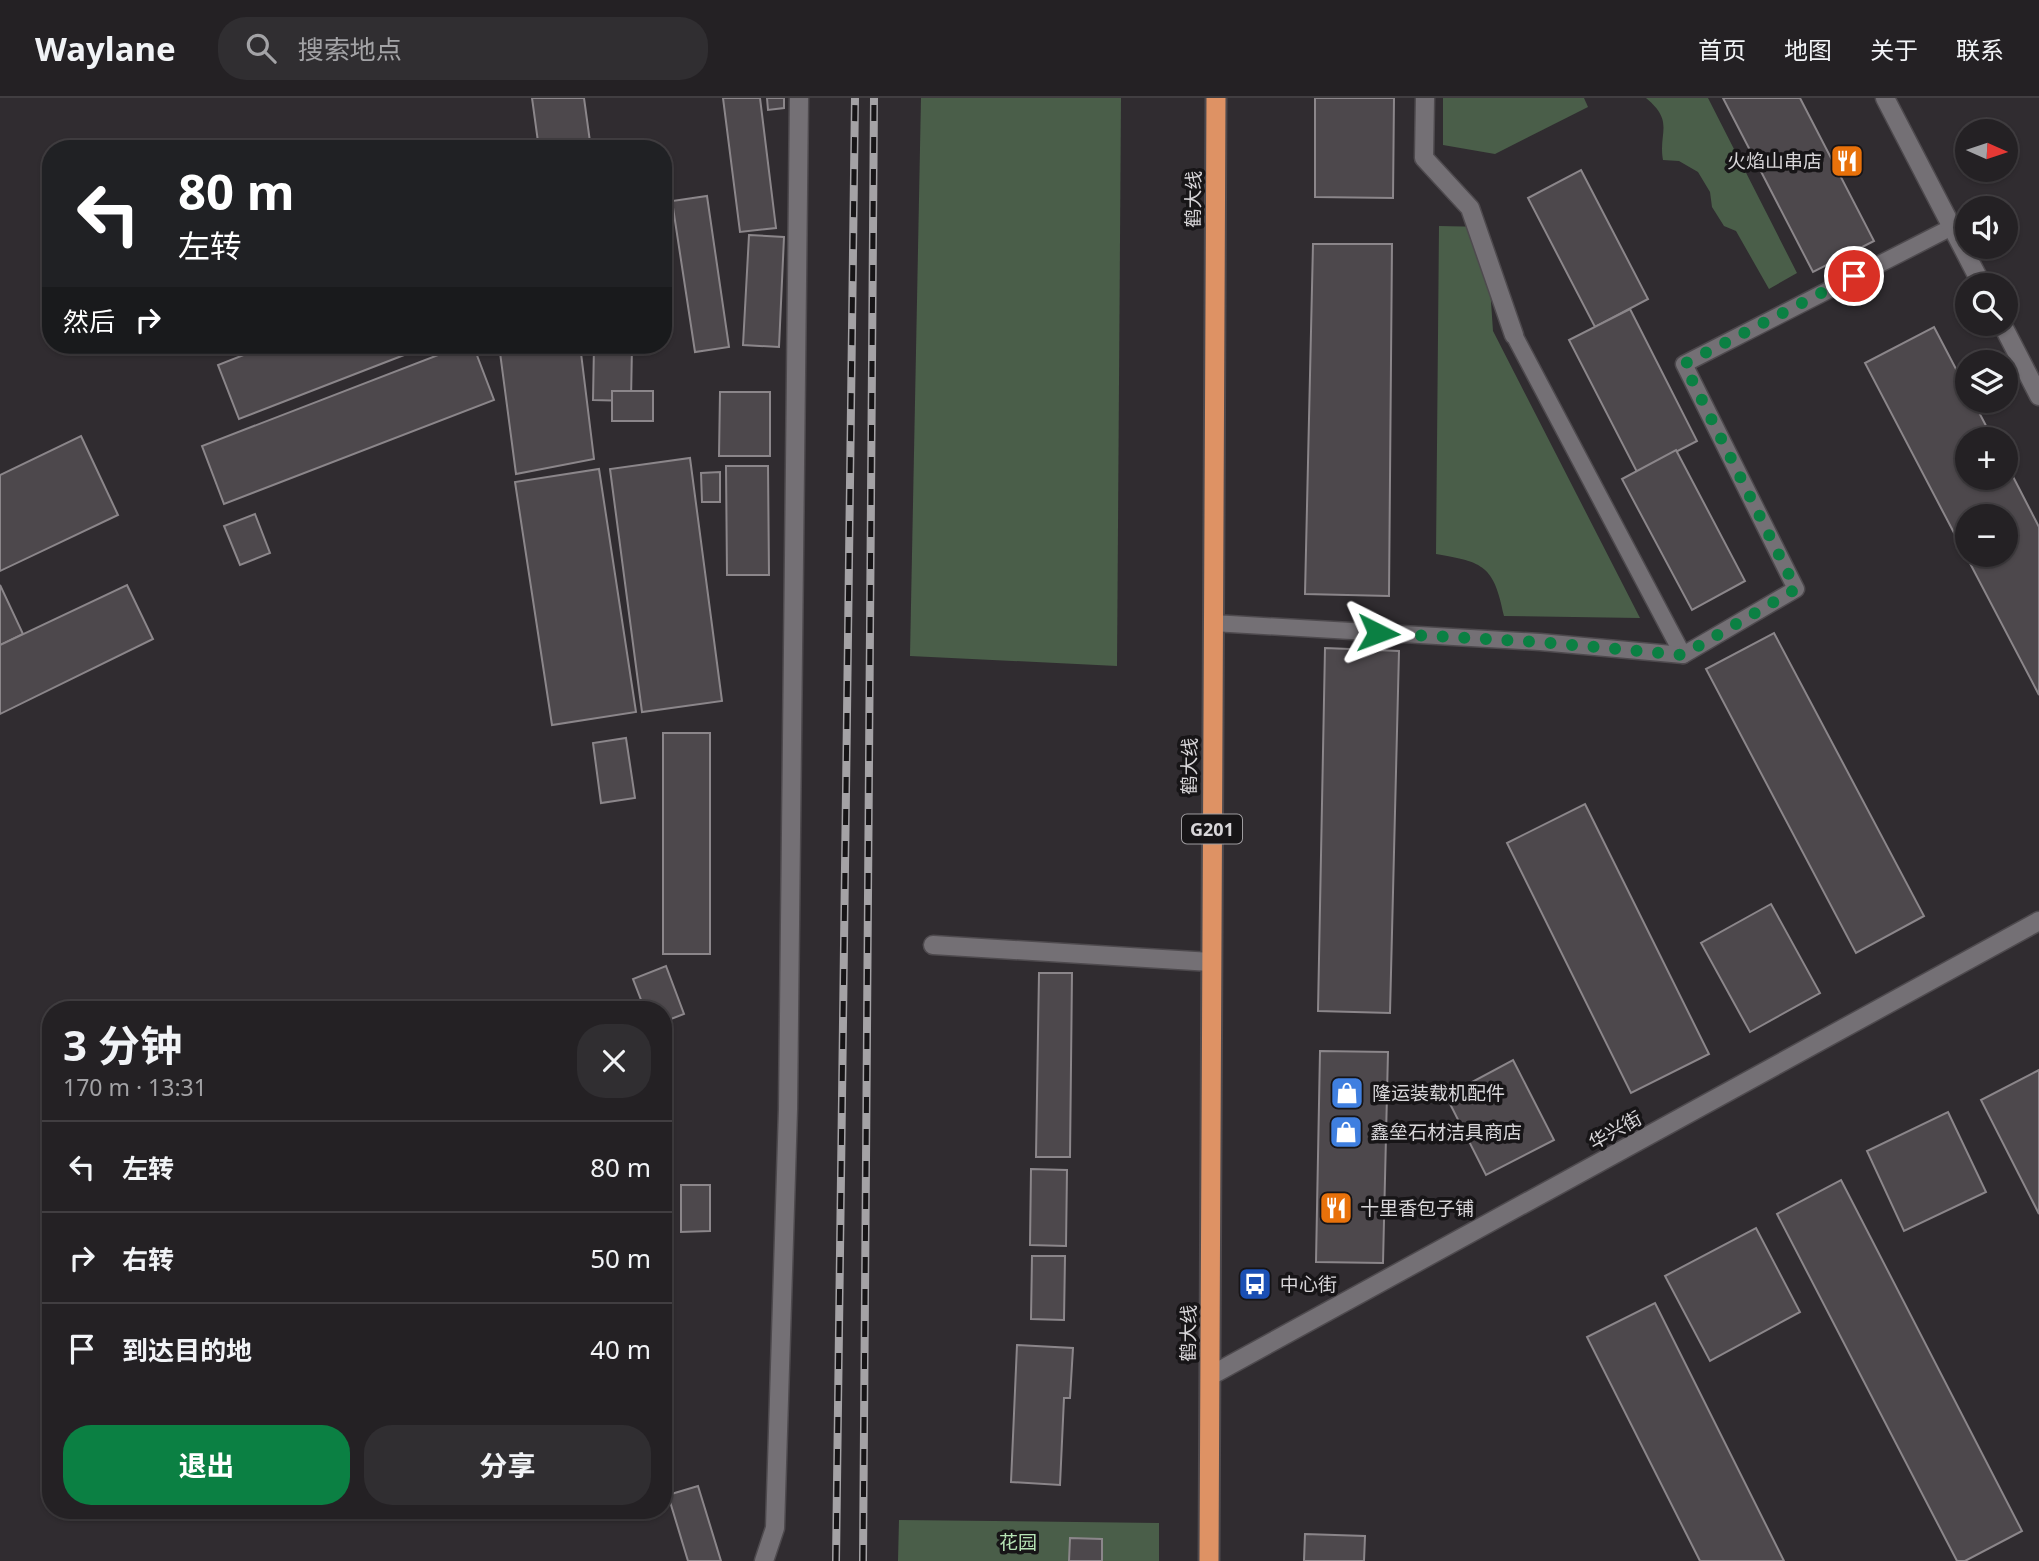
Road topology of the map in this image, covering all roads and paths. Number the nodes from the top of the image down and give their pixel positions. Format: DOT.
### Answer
graph roads {
  1 [pos="799,98"];
  2 [pos="1216,98"];
  3 [pos="1425,98"];
  4 [pos="1885,98"];
  5 [pos="1952,227"];
  6 [pos="1976,273"];
  7 [pos="1514,335"];
  8 [pos="2008,336"];
  9 [pos="2039,396"];
  10 [pos="1213,623"];
  11 [pos="1683,655"];
  12 [pos="2039,921"];
  13 [pos="933,945"];
  14 [pos="1211,962"];
  15 [pos="1210,1376"];
  16 [pos="764,1561"];
  17 [pos="1209,1561"];
  1 -- 16 [label="street"];
  2 -- 10 [label="highway, 鹤大线 / G201"];
  3 -- 7 [label="street"];
  4 -- 5 [label="street"];
  5 -- 6 [label="street"];
  5 -- 11 [label="lane"];
  7 -- 11 [label="lane"];
  8 -- 9 [label="street"];
  10 -- 11 [label="lane"];
  10 -- 14 [label="highway, 鹤大线 / G201"];
  12 -- 15 [label="street, 华兴街"];
  13 -- 14 [label="street"];
  14 -- 15 [label="highway, 鹤大线 / G201"];
  15 -- 17 [label="highway, 鹤大线 / G201"];
}
